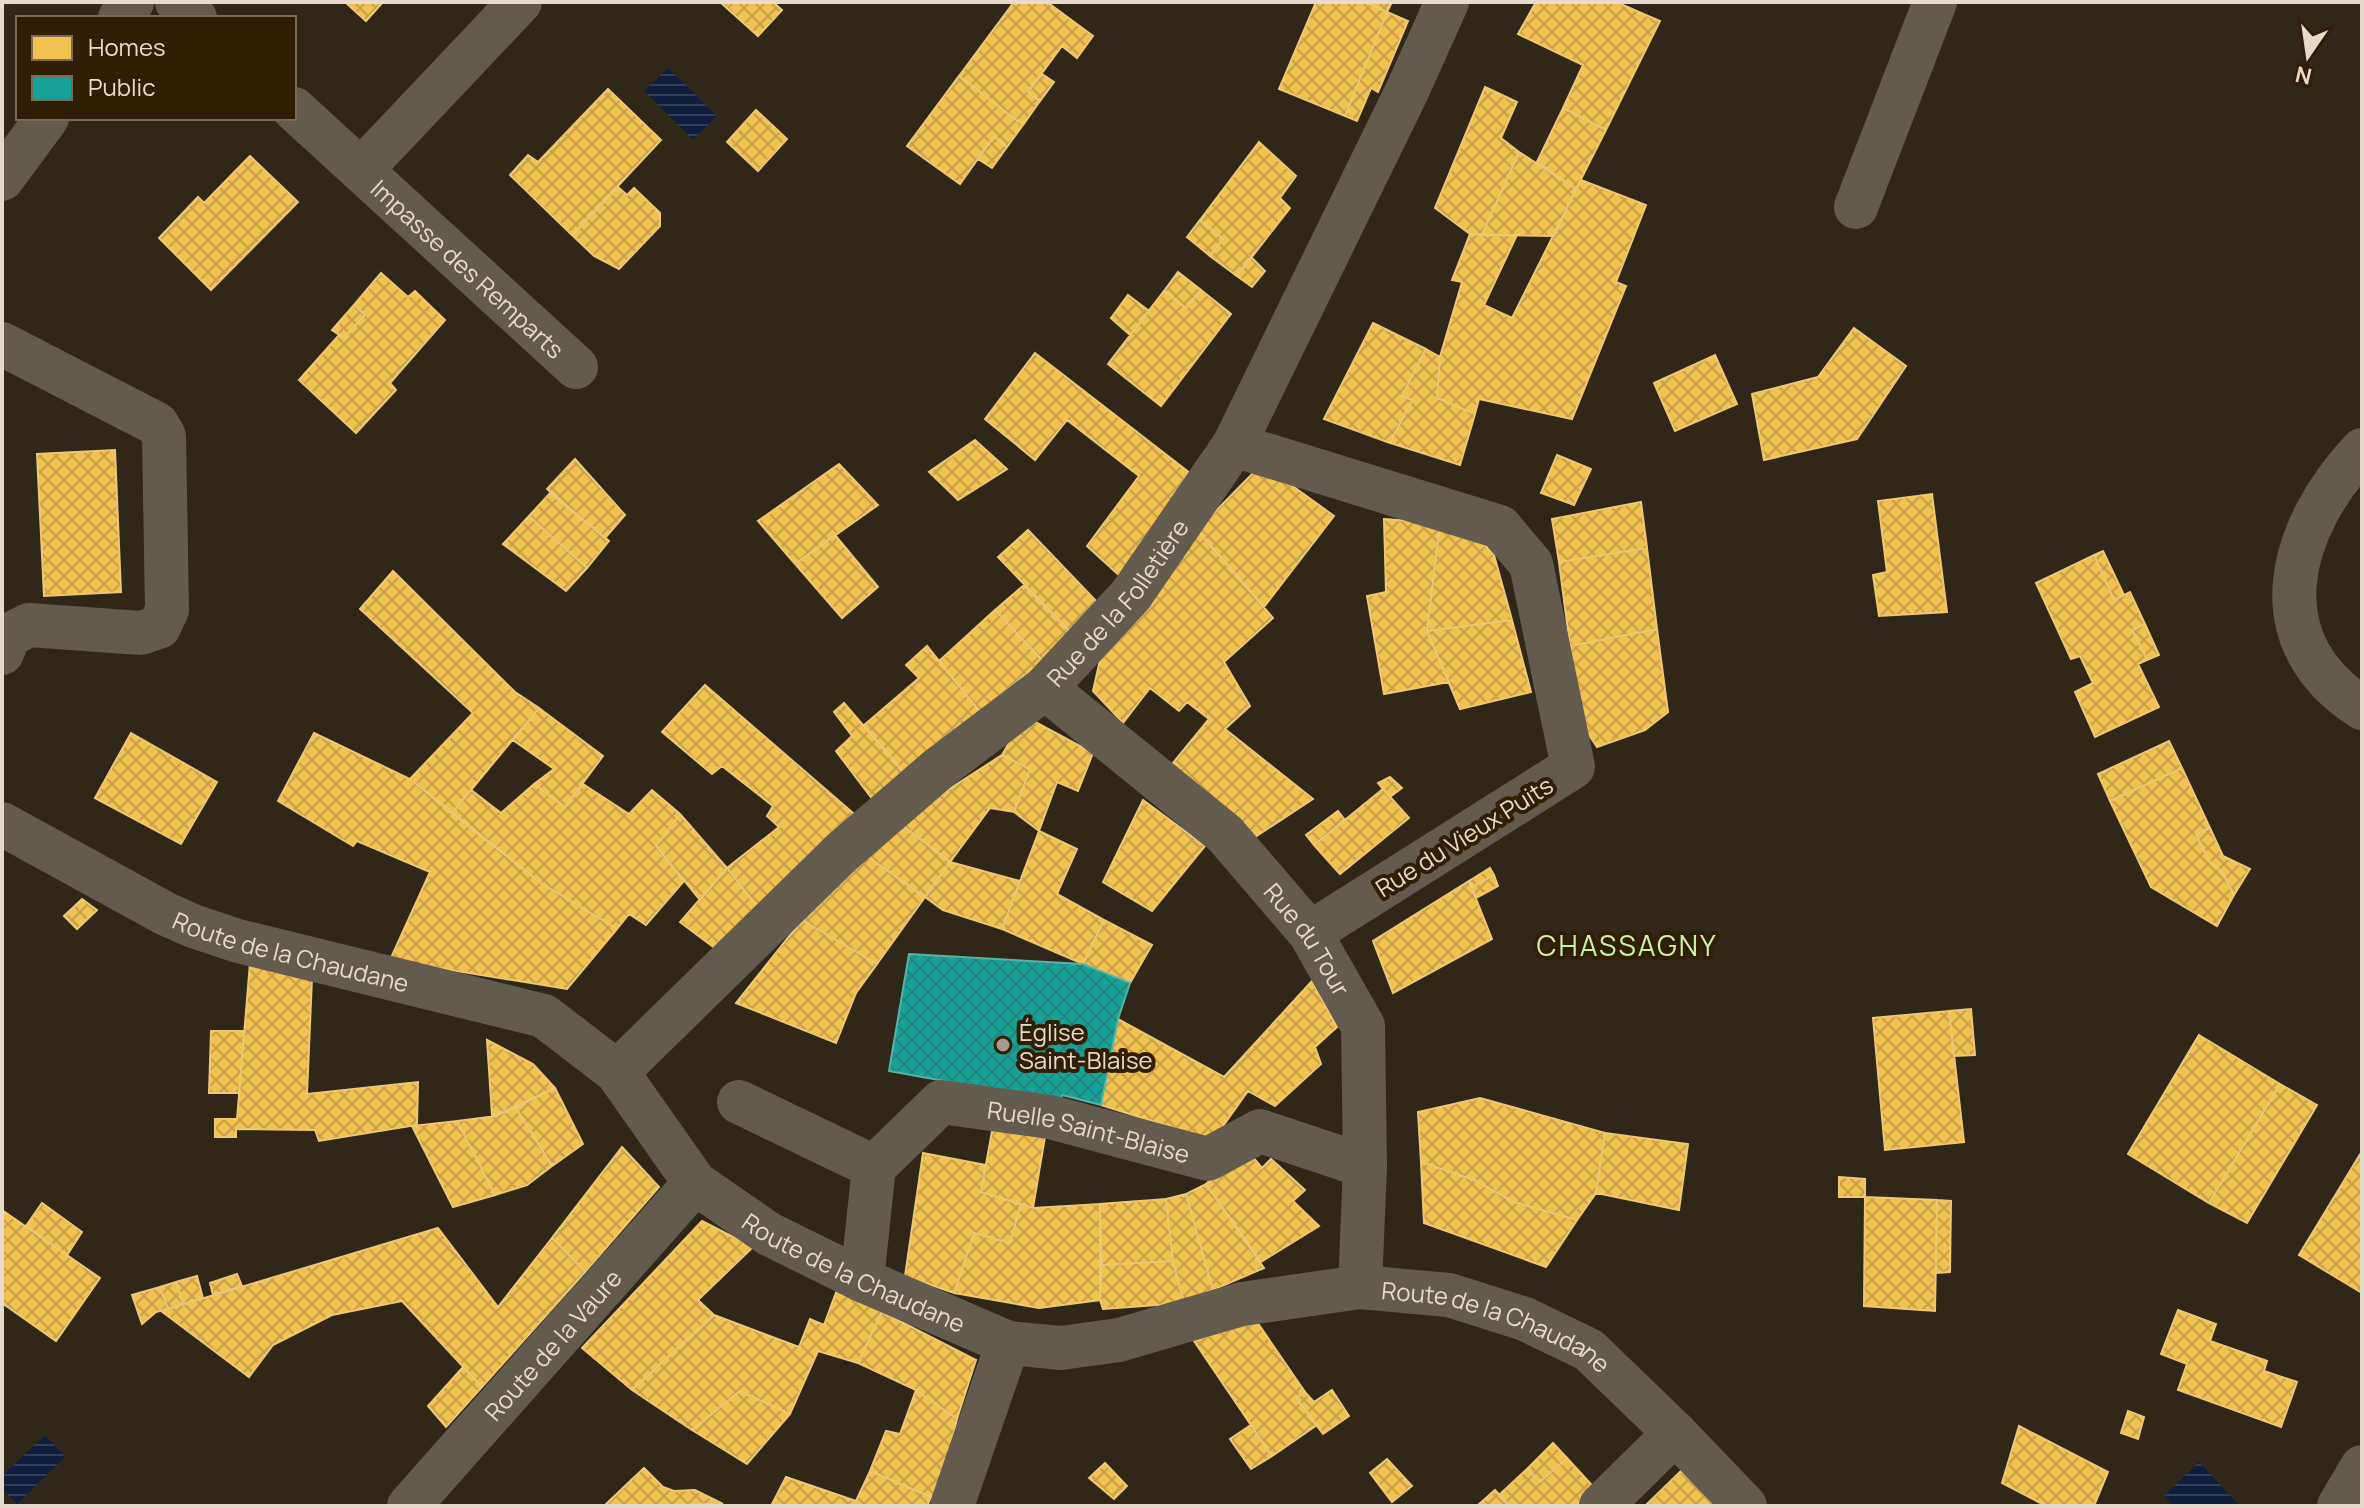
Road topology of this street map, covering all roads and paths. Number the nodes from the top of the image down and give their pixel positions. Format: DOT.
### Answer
graph roads {
  1 [pos="177,2"];
  2 [pos="520,2"];
  3 [pos="1447,2"];
  4 [pos="1935,2"];
  5 [pos="193,16"];
  6 [pos="296,111"];
  7 [pos="46,120"];
  8 [pos="361,170"];
  9 [pos="2,179"];
  10 [pos="1856,207"];
  11 [pos="2,344"];
  12 [pos="576,367"];
  13 [pos="1234,445"];
  14 [pos="2362,450"];
  15 [pos="2,653"];
  16 [pos="1045,688"];
  17 [pos="2362,708"];
  18 [pos="2,824"];
  19 [pos="1310,933"];
  20 [pos="617,1072"];
  21 [pos="739,1102"];
  22 [pos="1365,1166"];
  23 [pos="874,1167"];
  24 [pos="695,1183"];
  25 [pos="862,1280"];
  26 [pos="1360,1287"];
  27 [pos="1008,1343"];
  28 [pos="1675,1433"];
  29 [pos="2362,1467"];
  30 [pos="409,1506"];
  31 [pos="952,1506"];
  32 [pos="1601,1506"];
  33 [pos="1745,1506"];
  34 [pos="2339,1506"];
  1 -- 5 [label="street"];
  2 -- 8 [label="street, Impasse des Remparts"];
  3 -- 13 [label="street, Rue de la Folletière"];
  4 -- 10 [label="street"];
  6 -- 8 [label="street, Impasse des Remparts"];
  7 -- 9 [label="street"];
  8 -- 12 [label="street, Impasse des Remparts"];
  11 -- 15 [label="street"];
  13 -- 16 [label="street, Rue de la Folletière"];
  13 -- 19 [label="street, Rue du Vieux Puits"];
  14 -- 17 [label="street"];
  16 -- 19 [label="street, Rue du Tour"];
  16 -- 20 [label="street, Rue de la Folletière"];
  18 -- 20 [label="street, Route de la Chaudane"];
  19 -- 22 [label="street, Rue du Tour"];
  20 -- 24 [label="street, Route de la Chaudane"];
  21 -- 23 [label="street"];
  22 -- 23 [label="street, Ruelle Saint-Blaise"];
  22 -- 26 [label="street, Rue du Tour"];
  23 -- 25 [label="street"];
  24 -- 25 [label="street, Route de la Chaudane"];
  24 -- 30 [label="street, Route de la Vaure"];
  25 -- 27 [label="street, Route de la Chaudane"];
  26 -- 27 [label="street, Route de la Chaudane"];
  26 -- 28 [label="street, Route de la Chaudane"];
  27 -- 31 [label="street"];
  28 -- 32 [label="street"];
  28 -- 33 [label="street, Route de la Chaudane"];
  29 -- 34 [label="street"];
}
